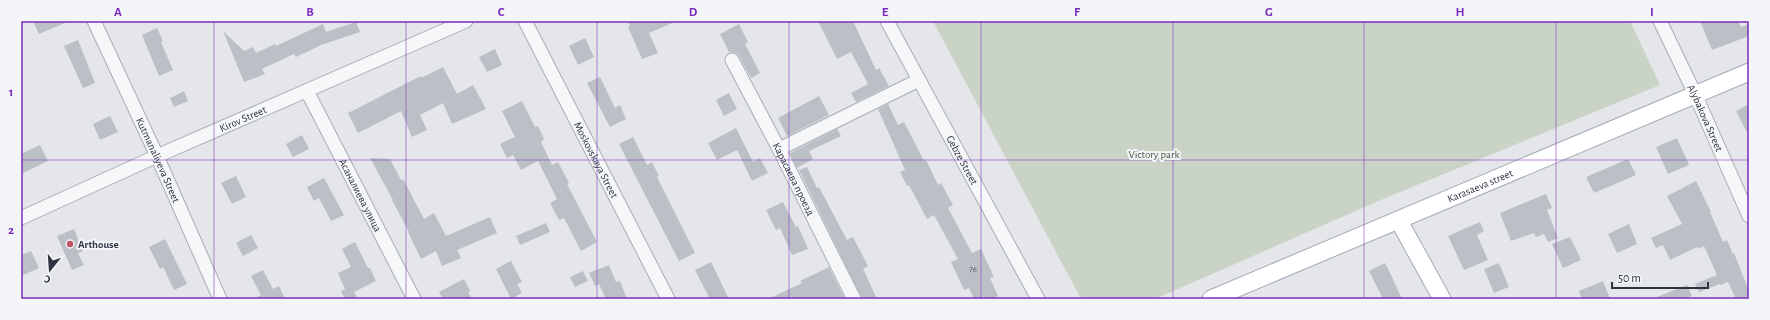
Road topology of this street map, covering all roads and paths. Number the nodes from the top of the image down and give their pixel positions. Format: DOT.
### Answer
graph roads {
  1 [pos="94,21"];
  2 [pos="466,21"];
  3 [pos="525,21"];
  4 [pos="887,21"];
  5 [pos="1660,21"];
  6 [pos="732,60"];
  7 [pos="1749,72"];
  8 [pos="919,80"];
  9 [pos="307,91"];
  10 [pos="1695,94"];
  11 [pos="779,149"];
  12 [pos="157,156"];
  13 [pos="1749,216"];
  14 [pos="21,218"];
  15 [pos="1399,221"];
  16 [pos="220,299"];
  17 [pos="414,299"];
  18 [pos="668,299"];
  19 [pos="854,299"];
  20 [pos="1038,299"];
  21 [pos="1212,299"];
  22 [pos="1442,299"];
  1 -- 12 [label="street, Kutmanaliyeva Street"];
  2 -- 9 [label="street, Kirov Street"];
  3 -- 18 [label="street, Moskovskaya Street"];
  4 -- 8 [label="street, Gebze Street"];
  5 -- 10 [label="street, Alybakova Street"];
  6 -- 11 [label="street, Карасаева проезд"];
  7 -- 10 [label="main road, Karasaeva street"];
  8 -- 11 [label="street"];
  8 -- 20 [label="street, Gebze Street"];
  9 -- 12 [label="street, Kirov Street"];
  9 -- 17 [label="street, Асаналиева улица"];
  10 -- 13 [label="street, Alybakova Street"];
  10 -- 15 [label="main road, Karasaeva street"];
  11 -- 19 [label="street, Карасаева проезд"];
  12 -- 14 [label="street, Kirov Street"];
  12 -- 16 [label="street, Kutmanaliyeva Street"];
  15 -- 21 [label="main road, Karasaeva street"];
  15 -- 22 [label="main road"];
}
